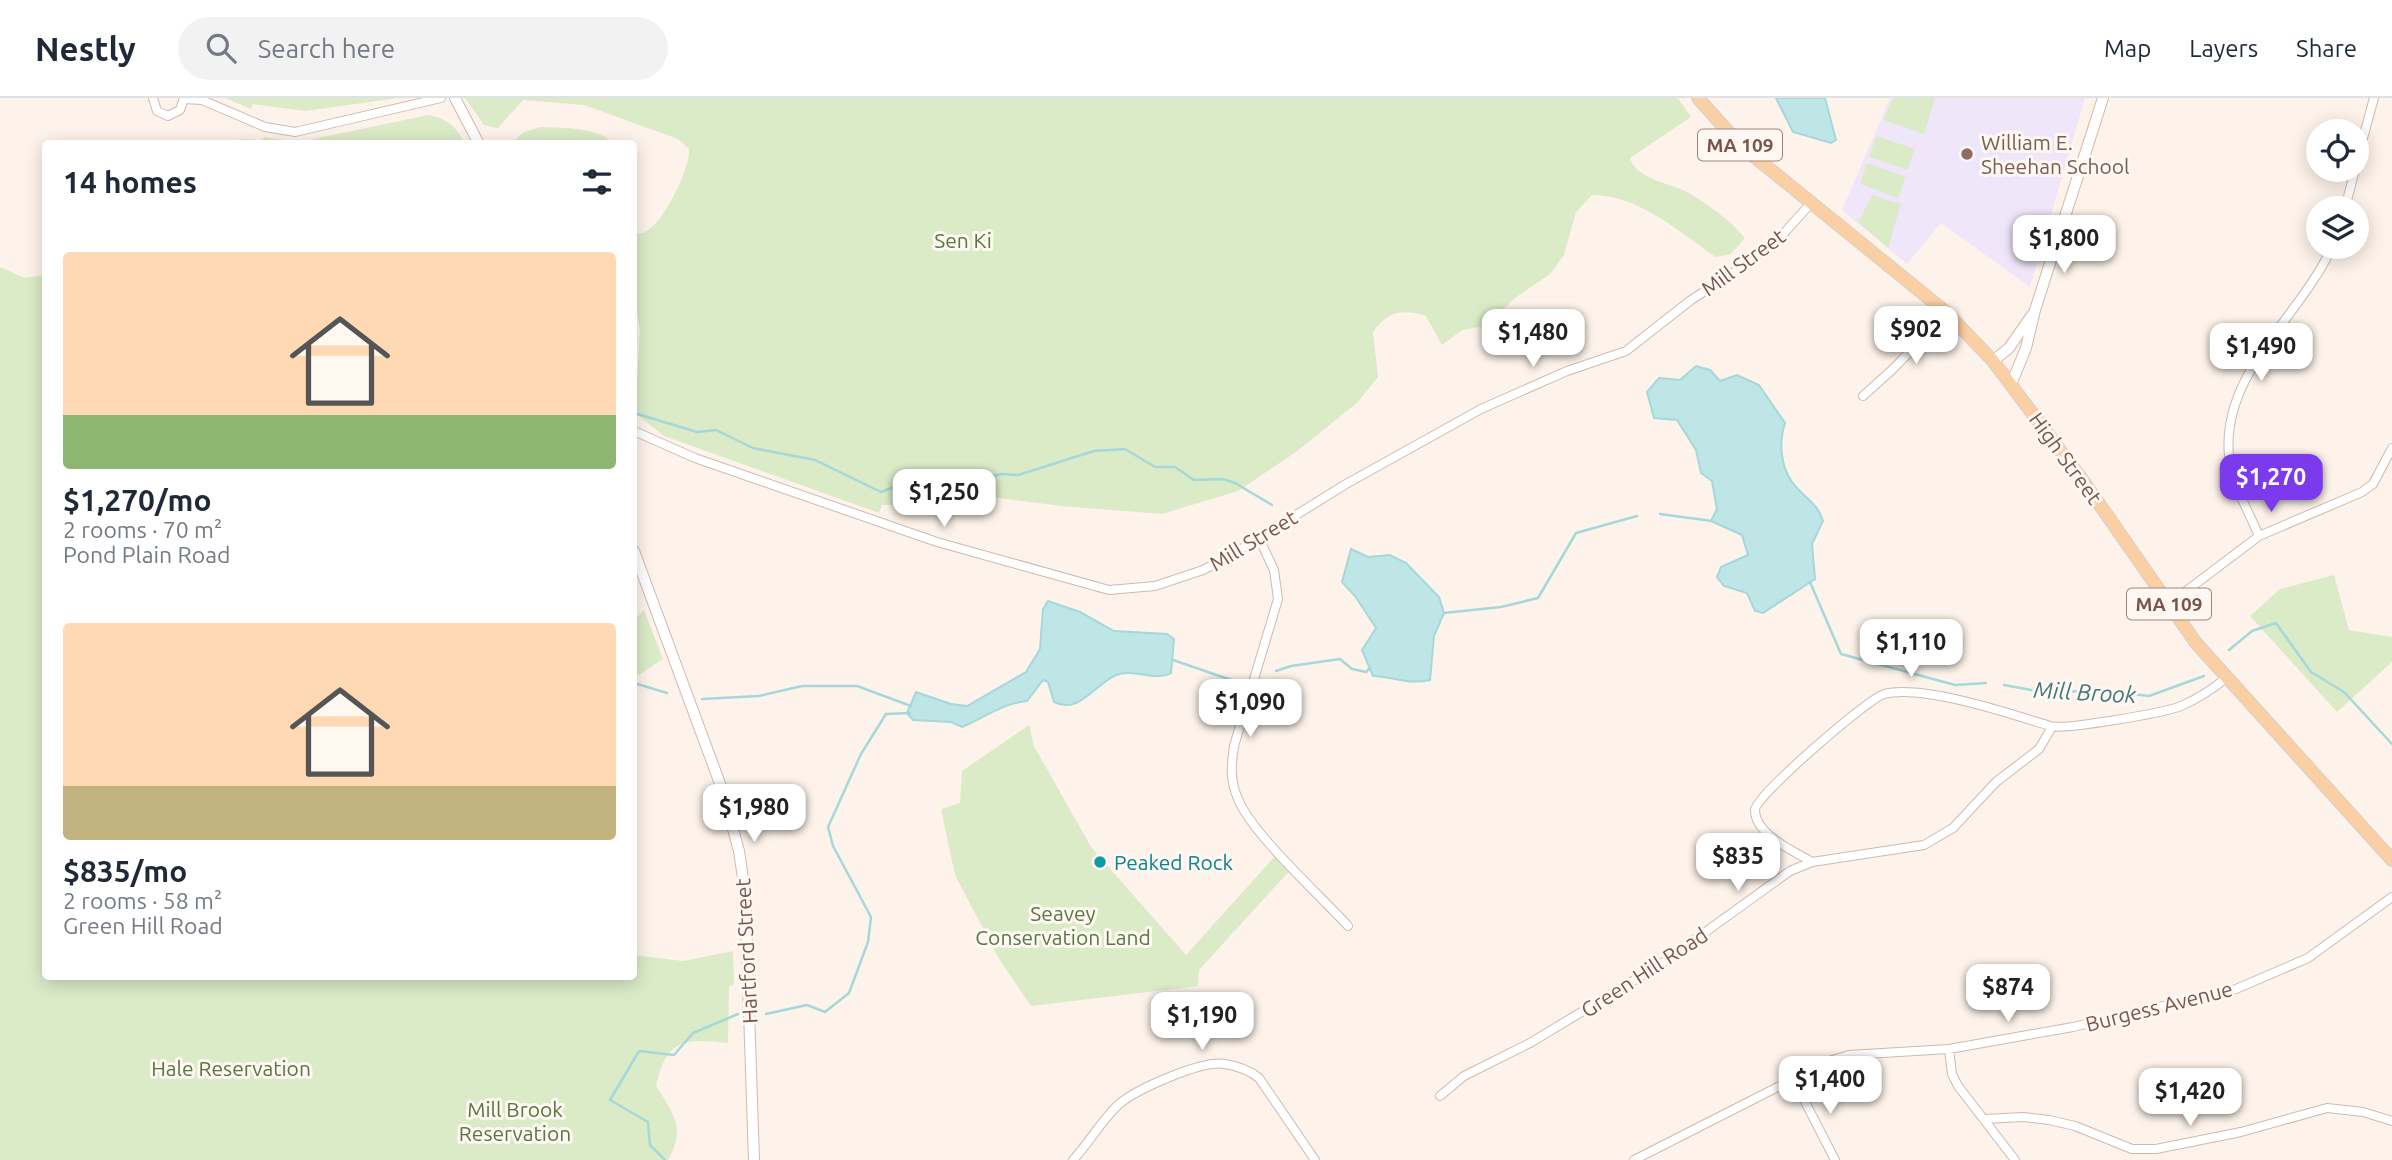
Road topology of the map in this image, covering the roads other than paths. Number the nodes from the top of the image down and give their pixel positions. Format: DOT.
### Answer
graph roads {
  1 [pos="153,98"];
  2 [pos="184,98"];
  3 [pos="441,98"];
  4 [pos="456,98"];
  5 [pos="1698,98"];
  6 [pos="2103,98"];
  7 [pos="2374,98"];
  8 [pos="2368,119"];
  9 [pos="477,140"];
  10 [pos="1811,204"];
  11 [pos="2325,259"];
  12 [pos="2035,310"];
  13 [pos="1947,313"];
  14 [pos="1993,361"];
  15 [pos="2012,382"];
  16 [pos="1863,396"];
  17 [pos="637,432"];
  18 [pos="2392,448"];
  19 [pos="1258,536"];
  20 [pos="2259,536"];
  21 [pos="637,559"];
  22 [pos="2169,604"];
  23 [pos="2226,678"];
  24 [pos="2052,727"];
  25 [pos="2392,860"];
  26 [pos="1812,862"];
  27 [pos="2392,897"];
  28 [pos="1348,926"];
  29 [pos="1949,1049"];
  30 [pos="1797,1077"];
  31 [pos="1440,1096"];
  32 [pos="1985,1119"];
  33 [pos="2392,1121"];
  34 [pos="754,1160"];
  35 [pos="1073,1160"];
  36 [pos="1315,1160"];
  37 [pos="1634,1160"];
  38 [pos="1835,1160"];
  39 [pos="2015,1160"];
  1 -- 2 [label="street"];
  2 -- 3 [label="street"];
  4 -- 9 [label="street"];
  5 -- 10 [label="main road, High Street / MA 109"];
  6 -- 12 [label="street"];
  7 -- 8 [label="street"];
  10 -- 13 [label="main road, High Street / MA 109"];
  10 -- 19 [label="street, Mill Street"];
  11 -- 20 [label="street"];
  12 -- 14 [label="street"];
  12 -- 15 [label="street"];
  13 -- 14 [label="main road, High Street / MA 109"];
  13 -- 16 [label="street"];
  14 -- 15 [label="main road, High Street / MA 109"];
  15 -- 22 [label="main road, High Street / MA 109"];
  17 -- 19 [label="street, Mill Street"];
  18 -- 20 [label="street"];
  19 -- 28 [label="street"];
  20 -- 22 [label="street"];
  21 -- 34 [label="street, Hartford Street"];
  22 -- 23 [label="main road, High Street / MA 109"];
  23 -- 24 [label="street"];
  23 -- 25 [label="main road, High Street / MA 109"];
  24 -- 26 [label="street, Green Hill Road"];
  24 -- 26 [label="street"];
  26 -- 31 [label="street, Green Hill Road"];
  27 -- 29 [label="street, Burgess Avenue"];
  29 -- 30 [label="street, Burgess Avenue"];
  29 -- 32 [label="street"];
  30 -- 37 [label="street, Burgess Avenue"];
  30 -- 38 [label="street"];
  32 -- 33 [label="street"];
  32 -- 39 [label="street"];
  35 -- 36 [label="street"];
}
